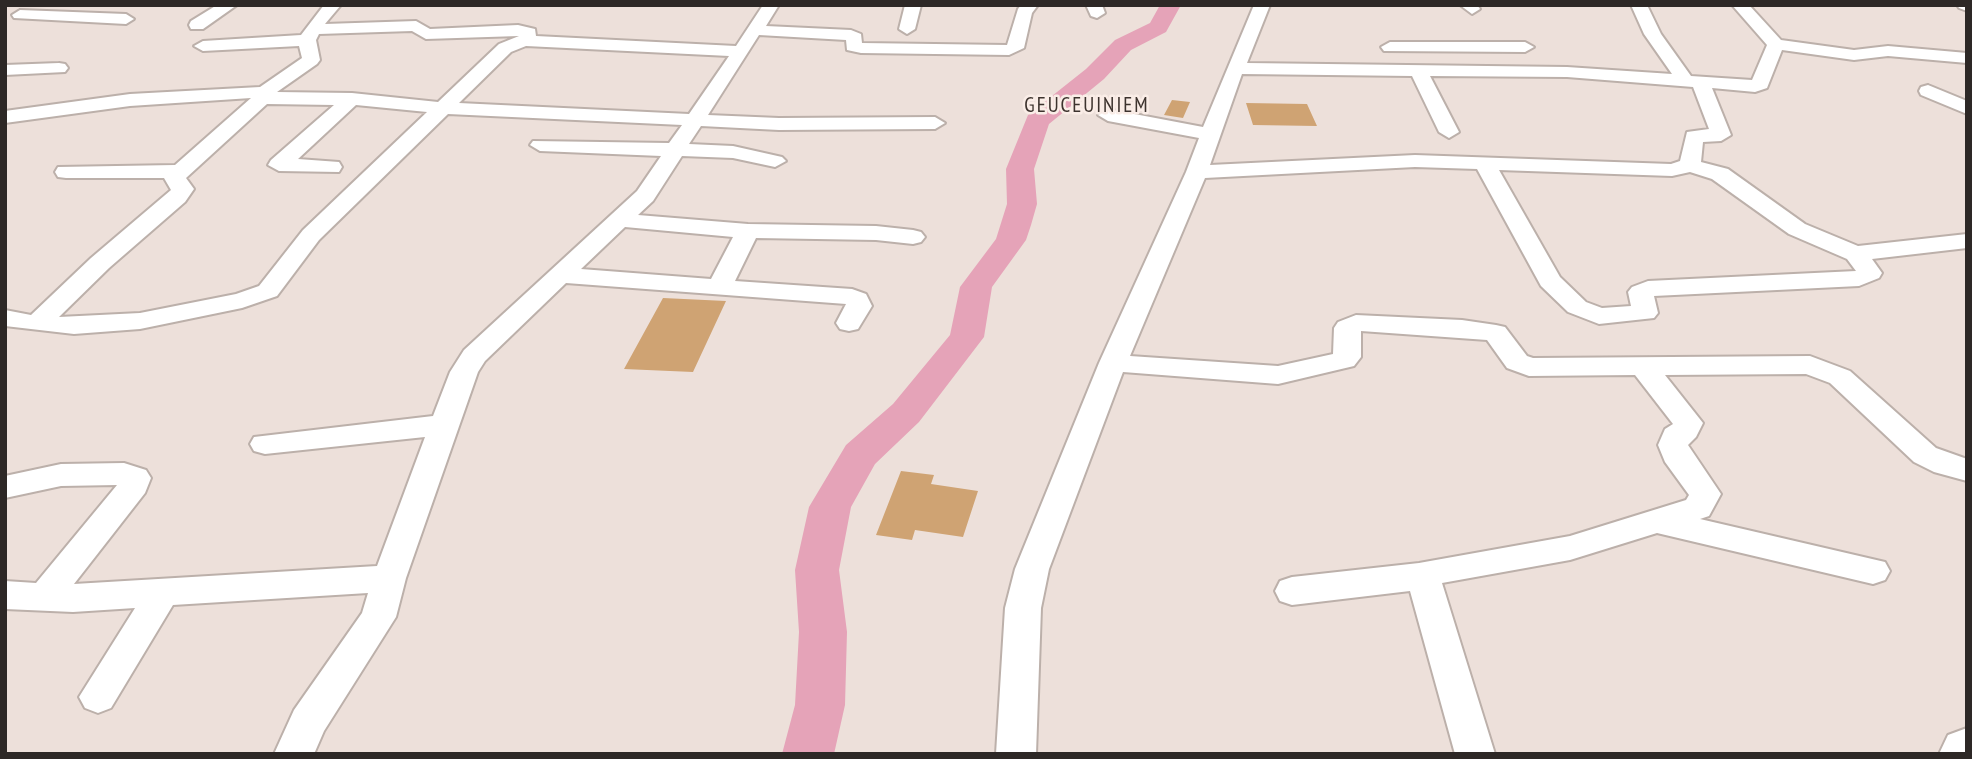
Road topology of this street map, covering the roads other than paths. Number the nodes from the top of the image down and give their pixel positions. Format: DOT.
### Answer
graph roads {
  1 [pos="39,5"];
  2 [pos="229,5"];
  3 [pos="333,5"];
  4 [pos="771,5"];
  5 [pos="914,5"];
  6 [pos="1030,5"];
  7 [pos="1262,5"];
  8 [pos="1639,5"];
  9 [pos="1740,5"];
  10 [pos="13,16"];
  11 [pos="126,19"];
  12 [pos="197,25"];
  13 [pos="907,29"];
  14 [pos="309,35"];
  15 [pos="524,41"];
  16 [pos="746,41"];
  17 [pos="1776,44"];
  18 [pos="202,46"];
  19 [pos="1390,47"];
  20 [pos="1434,47"];
  21 [pos="1525,47"];
  22 [pos="505,48"];
  23 [pos="413,49"];
  24 [pos="1967,58"];
  25 [pos="59,68"];
  26 [pos="1235,68"];
  27 [pos="5,70"];
  28 [pos="1419,72"];
  29 [pos="1459,72"];
  30 [pos="1692,80"];
  31 [pos="1928,91"];
  32 [pos="264,95"];
  33 [pos="352,99"];
  34 [pos="443,108"];
  35 [pos="1967,108"];
  36 [pos="1108,115"];
  37 [pos="5,117"];
  38 [pos="696,120"];
  39 [pos="935,123"];
  40 [pos="1449,132"];
  41 [pos="1210,134"];
  42 [pos="540,145"];
  43 [pos="676,149"];
  44 [pos="775,161"];
  45 [pos="1484,163"];
  46 [pos="1690,165"];
  47 [pos="331,167"];
  48 [pos="180,171"];
  49 [pos="66,172"];
  50 [pos="1196,172"];
  51 [pos="618,220"];
  52 [pos="748,232"];
  53 [pos="913,237"];
  54 [pos="1967,242"];
  55 [pos="1855,254"];
  56 [pos="558,275"];
  57 [pos="719,287"];
  58 [pos="5,318"];
  59 [pos="849,323"];
  60 [pos="37,324"];
  61 [pos="1113,363"];
  62 [pos="1643,366"];
  63 [pos="444,425"];
  64 [pos="265,444"];
  65 [pos="1967,470"];
  66 [pos="5,487"];
  67 [pos="1661,522"];
  68 [pos="1872,571"];
  69 [pos="1423,576"];
  70 [pos="389,578"];
  71 [pos="164,591"];
  72 [pos="1292,591"];
  73 [pos="5,595"];
  74 [pos="44,597"];
  75 [pos="98,697"];
  76 [pos="1967,745"];
  77 [pos="294,754"];
  78 [pos="1016,754"];
  79 [pos="1475,754"];
  80 [pos="1959,754"];
  1 -- 10 [label="street"];
  2 -- 12 [label="street"];
  3 -- 14 [label="street"];
  4 -- 16 [label="street"];
  5 -- 13 [label="street"];
  6 -- 16 [label="street"];
  7 -- 26 [label="street"];
  8 -- 30 [label="street"];
  9 -- 17 [label="street"];
  10 -- 11 [label="street"];
  14 -- 15 [label="street"];
  14 -- 18 [label="street"];
  14 -- 32 [label="street"];
  15 -- 16 [label="street"];
  15 -- 22 [label="street"];
  16 -- 38 [label="street"];
  17 -- 24 [label="street"];
  17 -- 30 [label="street"];
  19 -- 20 [label="street"];
  20 -- 21 [label="street"];
  20 -- 29 [label="street"];
  22 -- 23 [label="street"];
  22 -- 34 [label="street"];
  25 -- 27 [label="street"];
  26 -- 28 [label="street"];
  26 -- 41 [label="street"];
  28 -- 29 [label="street"];
  28 -- 40 [label="street"];
  29 -- 30 [label="street"];
  30 -- 46 [label="street"];
  31 -- 35 [label="street"];
  32 -- 33 [label="street"];
  32 -- 37 [label="street"];
  32 -- 48 [label="street"];
  33 -- 34 [label="street"];
  33 -- 47 [label="street"];
  34 -- 38 [label="street"];
  34 -- 60 [label="street"];
  36 -- 41 [label="street"];
  38 -- 39 [label="street"];
  38 -- 43 [label="street"];
  41 -- 50 [label="street"];
  42 -- 43 [label="street"];
  43 -- 44 [label="street"];
  43 -- 51 [label="street"];
  45 -- 46 [label="street"];
  45 -- 50 [label="street"];
  45 -- 55 [label="street"];
  46 -- 55 [label="street"];
  48 -- 49 [label="street"];
  48 -- 60 [label="street"];
  50 -- 61 [label="street"];
  51 -- 52 [label="street"];
  51 -- 56 [label="street"];
  52 -- 53 [label="street"];
  52 -- 57 [label="street"];
  54 -- 55 [label="street"];
  56 -- 57 [label="street"];
  56 -- 63 [label="street"];
  57 -- 59 [label="street"];
  58 -- 60 [label="street"];
  61 -- 62 [label="street"];
  61 -- 78 [label="street"];
  62 -- 65 [label="street"];
  62 -- 67 [label="street"];
  63 -- 64 [label="street"];
  63 -- 70 [label="street"];
  66 -- 74 [label="street"];
  67 -- 68 [label="street"];
  67 -- 69 [label="street"];
  69 -- 72 [label="street"];
  69 -- 79 [label="street"];
  70 -- 71 [label="street"];
  70 -- 77 [label="street"];
  71 -- 74 [label="street"];
  71 -- 75 [label="street"];
  73 -- 74 [label="street"];
  76 -- 80 [label="street"];
}
